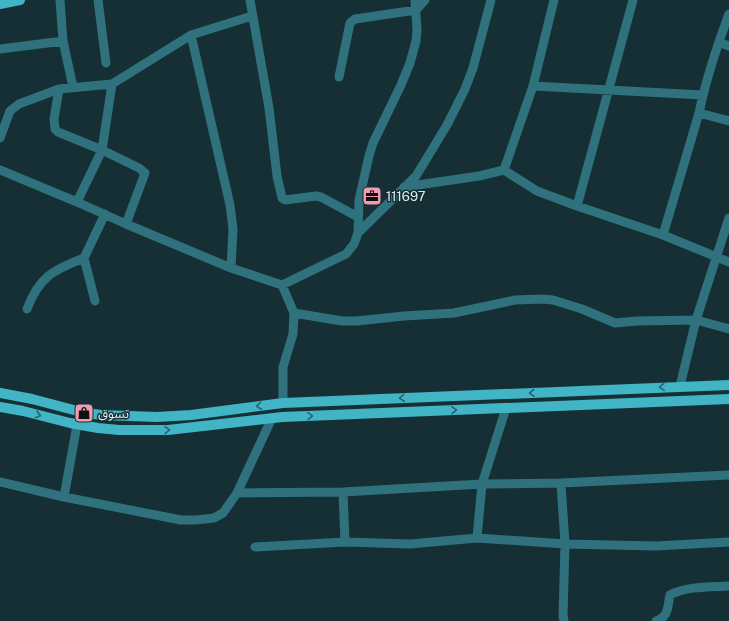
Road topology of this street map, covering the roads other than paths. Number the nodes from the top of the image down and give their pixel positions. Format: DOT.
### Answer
graph roads {
  1 [pos="20,0"];
  2 [pos="60,0"];
  3 [pos="98,0"];
  4 [pos="250,0"];
  5 [pos="416,0"];
  6 [pos="424,0"];
  7 [pos="491,0"];
  8 [pos="554,0"];
  9 [pos="633,0"];
  10 [pos="0,4"];
  11 [pos="416,10"];
  12 [pos="729,14"];
  13 [pos="252,16"];
  14 [pos="191,35"];
  15 [pos="63,41"];
  16 [pos="719,42"];
  17 [pos="729,46"];
  18 [pos="0,49"];
  19 [pos="106,62"];
  20 [pos="338,77"];
  21 [pos="112,84"];
  22 [pos="533,86"];
  23 [pos="72,87"];
  24 [pos="59,89"];
  25 [pos="608,90"];
  26 [pos="703,95"];
  27 [pos="699,113"];
  28 [pos="729,121"];
  29 [pos="0,138"];
  30 [pos="102,150"];
  31 [pos="0,170"];
  32 [pos="504,170"];
  33 [pos="404,188"];
  34 [pos="77,202"];
  35 [pos="577,206"];
  36 [pos="105,214"];
  37 [pos="358,217"];
  38 [pos="729,218"];
  39 [pos="126,224"];
  40 [pos="358,233"];
  41 [pos="663,235"];
  42 [pos="716,256"];
  43 [pos="84,258"];
  44 [pos="729,262"];
  45 [pos="231,268"];
  46 [pos="282,285"];
  47 [pos="95,301"];
  48 [pos="27,309"];
  49 [pos="294,313"];
  50 [pos="696,320"];
  51 [pos="729,329"];
  52 [pos="729,385"];
  53 [pos="680,386"];
  54 [pos="0,393"];
  55 [pos="729,399"];
  56 [pos="283,403"];
  57 [pos="0,408"];
  58 [pos="506,408"];
  59 [pos="272,418"];
  60 [pos="77,425"];
  61 [pos="729,475"];
  62 [pos="0,482"];
  63 [pos="482,484"];
  64 [pos="561,484"];
  65 [pos="343,492"];
  66 [pos="237,493"];
  67 [pos="64,497"];
  68 [pos="477,538"];
  69 [pos="345,542"];
  70 [pos="729,542"];
  71 [pos="564,544"];
  72 [pos="255,547"];
  73 [pos="729,586"];
  74 [pos="564,621"];
  75 [pos="656,621"];
  1 -- 10 [label="main road"];
  2 -- 15 [label="street"];
  3 -- 19 [label="street"];
  4 -- 13 [label="street"];
  5 -- 11 [label="street"];
  6 -- 11 [label="street"];
  7 -- 33 [label="street"];
  8 -- 22 [label="street"];
  9 -- 25 [label="street"];
  11 -- 20 [label="street"];
  11 -- 37 [label="street"];
  12 -- 16 [label="street"];
  13 -- 14 [label="street"];
  13 -- 37 [label="street"];
  14 -- 21 [label="street"];
  14 -- 45 [label="street"];
  15 -- 18 [label="street"];
  15 -- 23 [label="street"];
  16 -- 17 [label="street"];
  16 -- 26 [label="street"];
  21 -- 23 [label="street"];
  21 -- 30 [label="street"];
  22 -- 25 [label="street"];
  22 -- 32 [label="street"];
  23 -- 24 [label="street"];
  24 -- 29 [label="street"];
  24 -- 30 [label="street"];
  25 -- 26 [label="street"];
  25 -- 35 [label="street"];
  26 -- 27 [label="street"];
  27 -- 28 [label="street"];
  27 -- 41 [label="street"];
  30 -- 34 [label="street"];
  30 -- 39 [label="street"];
  31 -- 34 [label="street"];
  32 -- 33 [label="street"];
  32 -- 35 [label="street"];
  33 -- 40 [label="street"];
  34 -- 36 [label="street"];
  35 -- 41 [label="street"];
  36 -- 39 [label="street"];
  36 -- 43 [label="street"];
  37 -- 40 [label="street"];
  38 -- 42 [label="street"];
  39 -- 45 [label="street"];
  40 -- 46 [label="street"];
  41 -- 42 [label="street"];
  42 -- 44 [label="street"];
  42 -- 50 [label="street"];
  43 -- 47 [label="street"];
  43 -- 48 [label="street"];
  45 -- 46 [label="street"];
  46 -- 49 [label="street"];
  49 -- 50 [label="street"];
  49 -- 56 [label="street"];
  50 -- 51 [label="street"];
  50 -- 53 [label="street"];
  52 -- 53 [label="main road"];
  53 -- 56 [label="main road, one-way"];
  56 -- 54 [label="main road, one-way"];
  55 -- 58 [label="main road"];
  57 -- 60 [label="main road, one-way"];
  59 -- 58 [label="main road, one-way"];
  58 -- 63 [label="street"];
  60 -- 59 [label="main road, one-way"];
  59 -- 66 [label="street"];
  60 -- 67 [label="street"];
  61 -- 64 [label="street"];
  62 -- 67 [label="street"];
  63 -- 64 [label="street"];
  63 -- 65 [label="street"];
  63 -- 68 [label="street"];
  64 -- 71 [label="street"];
  65 -- 66 [label="street"];
  65 -- 69 [label="street"];
  66 -- 67 [label="street"];
  68 -- 69 [label="street"];
  68 -- 71 [label="street"];
  69 -- 72 [label="street"];
  70 -- 71 [label="street"];
  71 -- 74 [label="street"];
  73 -- 75 [label="street"];
}
